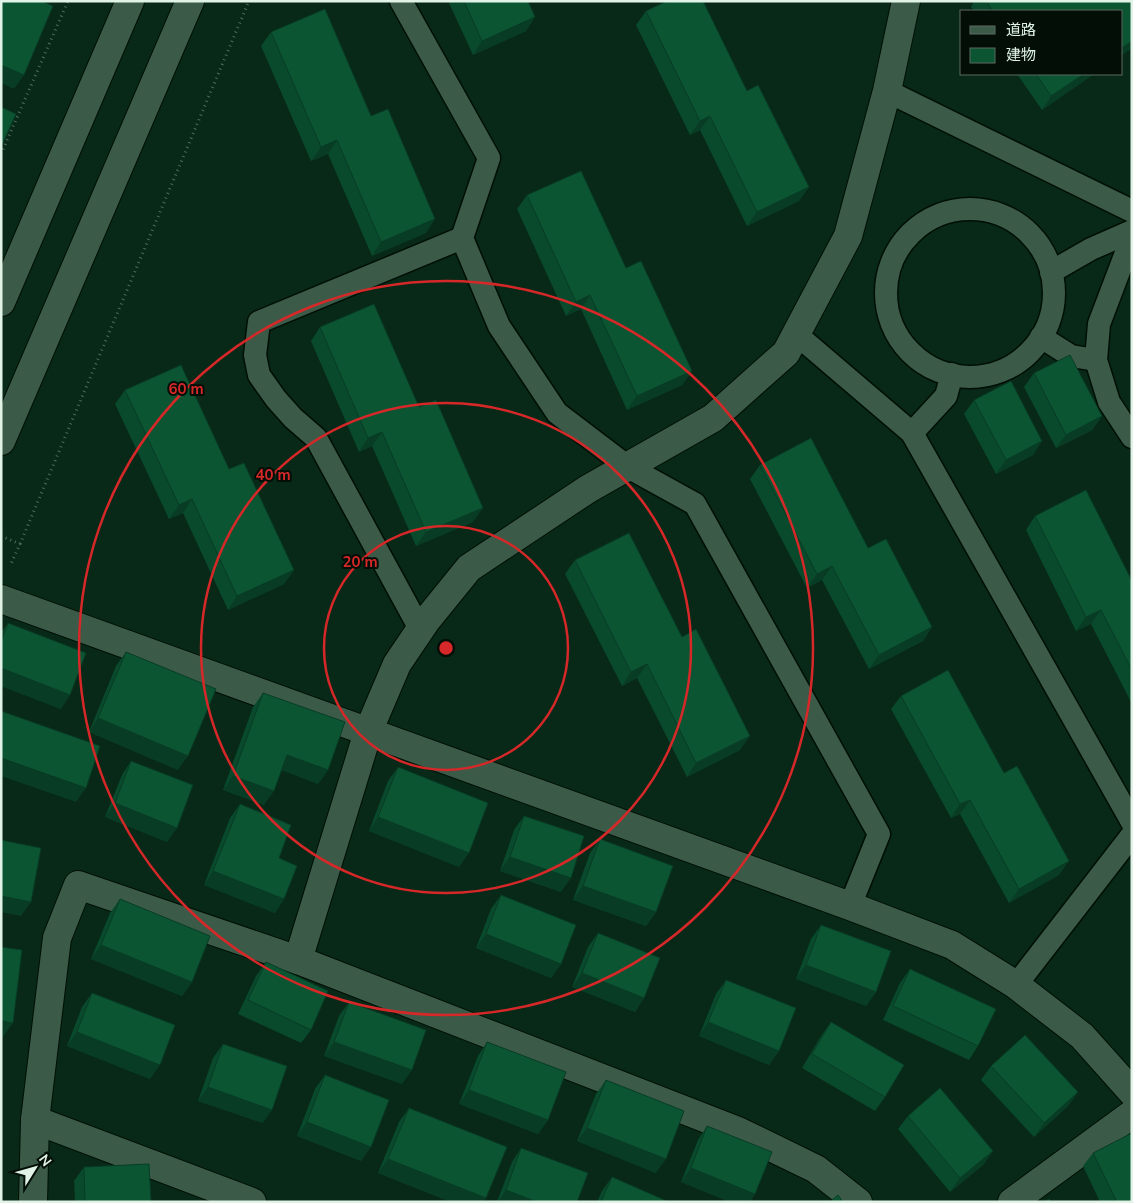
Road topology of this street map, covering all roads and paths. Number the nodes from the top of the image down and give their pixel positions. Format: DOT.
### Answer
graph roads {
  1 [pos="68,1"];
  2 [pos="130,1"];
  3 [pos="190,1"];
  4 [pos="250,1"];
  5 [pos="401,1"];
  6 [pos="906,1"];
  7 [pos="887,91"];
  8 [pos="1,154"];
  9 [pos="1132,211"];
  10 [pos="1132,231"];
  11 [pos="1132,237"];
  12 [pos="462,238"];
  13 [pos="1051,272"];
  14 [pos="1126,272"];
  15 [pos="1,302"];
  16 [pos="796,334"];
  17 [pos="1041,337"];
  18 [pos="1096,360"];
  19 [pos="952,374"];
  20 [pos="912,433"];
  21 [pos="1132,437"];
  22 [pos="1,441"];
  23 [pos="628,466"];
  24 [pos="1,536"];
  25 [pos="20,544"];
  26 [pos="9,571"];
  27 [pos="1,599"];
  28 [pos="420,629"];
  29 [pos="368,732"];
  30 [pos="1132,822"];
  31 [pos="1132,835"];
  32 [pos="850,906"];
  33 [pos="298,960"];
  34 [pos="1016,985"];
  35 [pos="1132,1092"];
  36 [pos="1132,1114"];
  37 [pos="35,1120"];
  38 [pos="33,1202"];
  39 [pos="252,1202"];
  40 [pos="858,1202"];
  41 [pos="1012,1202"];
  1 -- 8 [label="path"];
  2 -- 15 [label="street"];
  3 -- 22 [label="street"];
  4 -- 25 [label="path"];
  5 -- 12 [label="lane"];
  6 -- 7 [label="street"];
  7 -- 9 [label="lane"];
  7 -- 16 [label="street"];
  10 -- 13 [label="lane"];
  11 -- 14 [label="lane"];
  12 -- 23 [label="lane"];
  12 -- 28 [label="lane"];
  13 -- 17 [label="lane"];
  13 -- 19 [label="lane"];
  14 -- 18 [label="lane"];
  16 -- 20 [label="lane"];
  16 -- 23 [label="street"];
  17 -- 18 [label="lane"];
  17 -- 19 [label="lane"];
  18 -- 21 [label="lane"];
  19 -- 20 [label="lane"];
  20 -- 30 [label="lane"];
  23 -- 28 [label="street"];
  23 -- 32 [label="lane"];
  24 -- 25 [label="path"];
  25 -- 26 [label="path"];
  27 -- 29 [label="street"];
  28 -- 29 [label="street"];
  29 -- 32 [label="street"];
  29 -- 33 [label="street"];
  31 -- 34 [label="lane"];
  32 -- 34 [label="street"];
  33 -- 37 [label="street"];
  33 -- 40 [label="street"];
  34 -- 35 [label="street"];
  36 -- 41 [label="street"];
  37 -- 38 [label="street"];
  37 -- 39 [label="street"];
}
